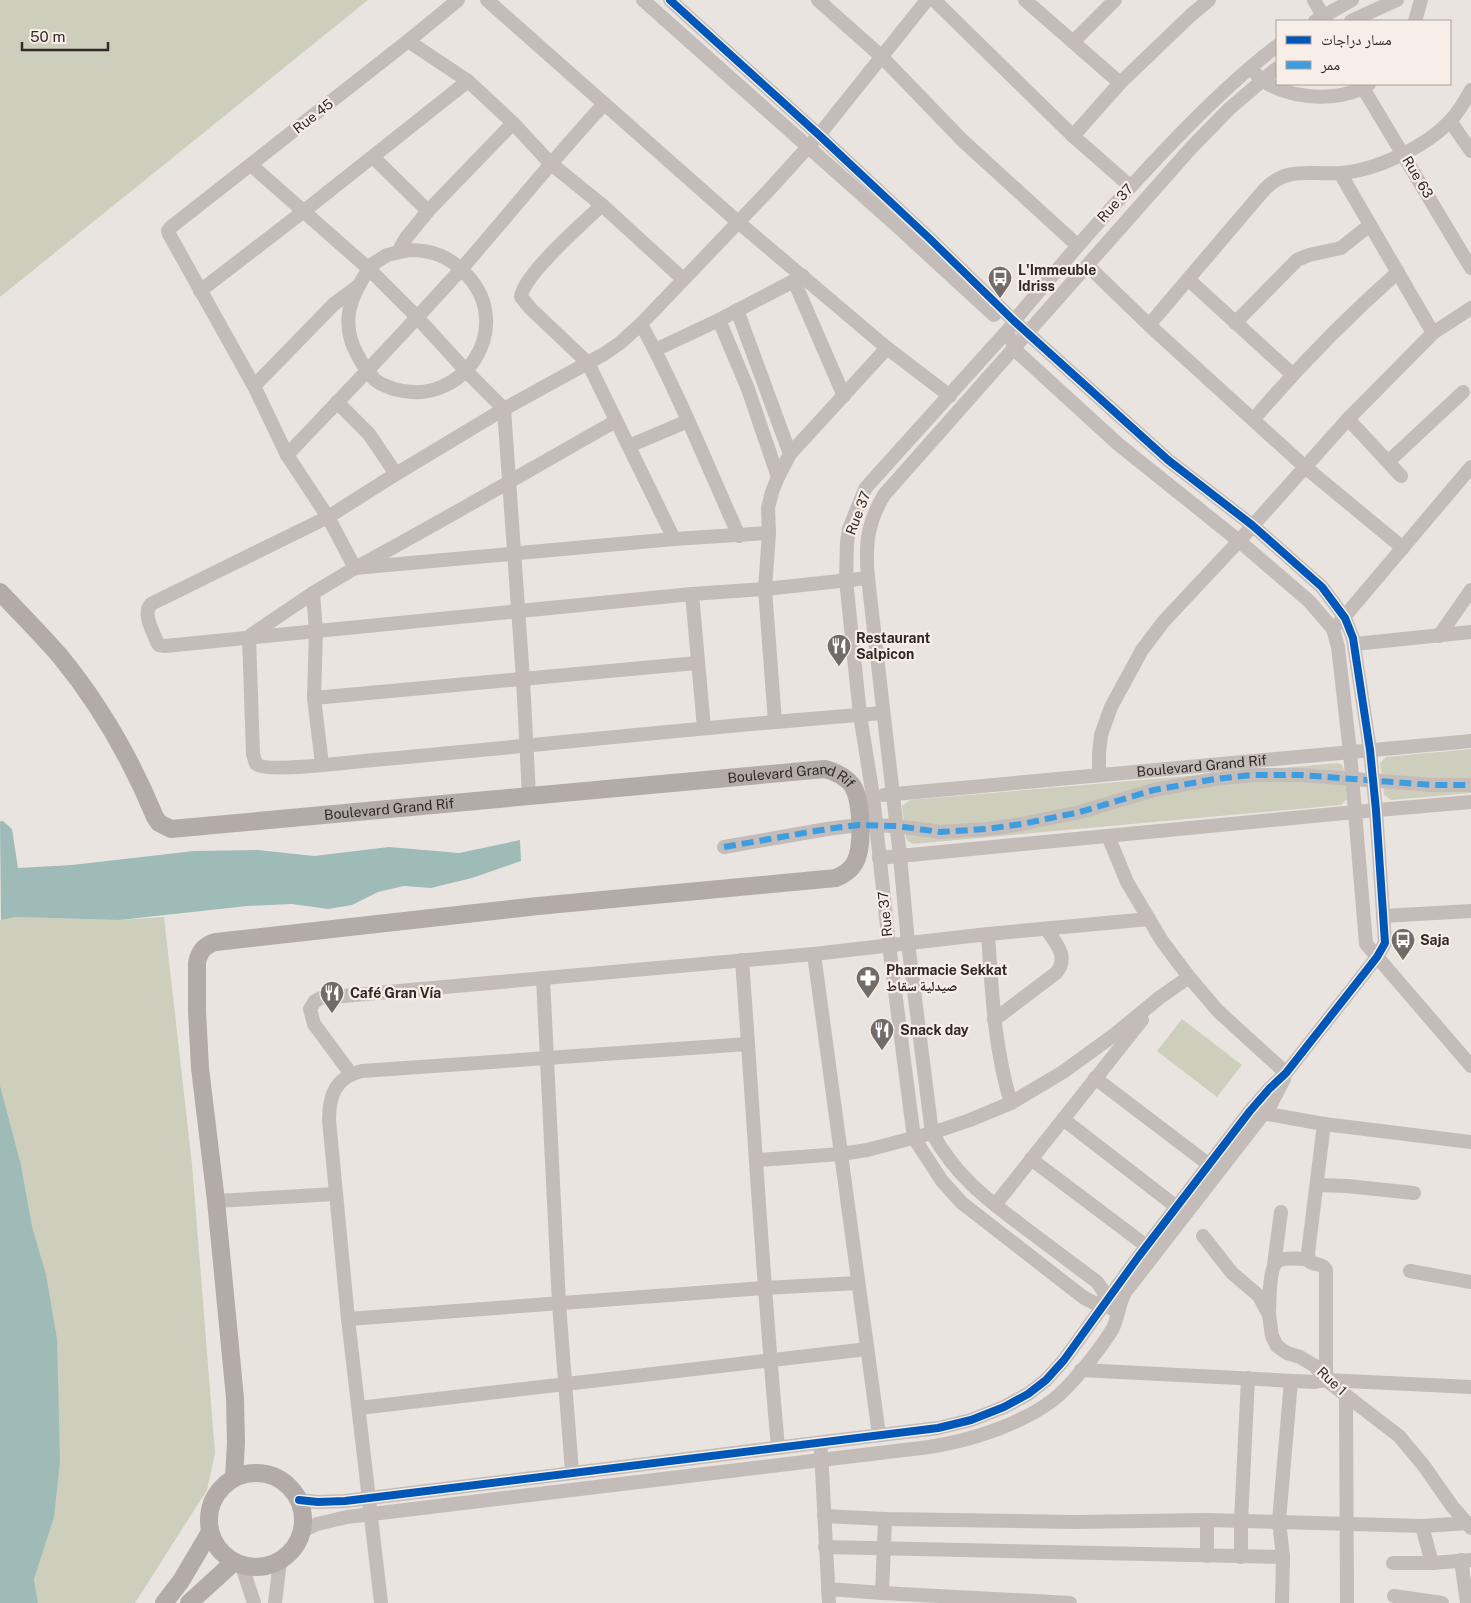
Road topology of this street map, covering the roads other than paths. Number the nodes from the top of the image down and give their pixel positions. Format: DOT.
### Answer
graph roads {
  1 [pos="458,0"];
  2 [pos="487,0"];
  3 [pos="643,0"];
  4 [pos="818,0"];
  5 [pos="927,0"];
  6 [pos="934,0"];
  7 [pos="1025,0"];
  8 [pos="1115,0"];
  9 [pos="1209,0"];
  10 [pos="1314,0"];
  11 [pos="1351,0"];
  12 [pos="1397,0"];
  13 [pos="1421,0"];
  14 [pos="675,1"];
  15 [pos="1354,19"];
  16 [pos="1322,20"];
  17 [pos="1415,20"];
  18 [pos="408,41"];
  19 [pos="1073,42"];
  20 [pos="1276,47"];
  21 [pos="882,58"];
  22 [pos="1250,67"];
  23 [pos="1276,69"];
  24 [pos="1262,80"];
  25 [pos="468,81"];
  26 [pos="1120,83"];
  27 [pos="1366,86"];
  28 [pos="1471,90"];
  29 [pos="604,104"];
  30 [pos="1450,122"];
  31 [pos="513,123"];
  32 [pos="819,134"];
  33 [pos="1073,136"];
  34 [pos="807,146"];
  35 [pos="1471,152"];
  36 [pos="1404,153"];
  37 [pos="373,158"];
  38 [pos="550,163"];
  39 [pos="251,164"];
  40 [pos="1340,173"];
  41 [pos="1130,186"];
  42 [pos="602,204"];
  43 [pos="304,211"];
  44 [pos="428,211"];
  45 [pos="738,222"];
  46 [pos="1370,225"];
  47 [pos="1077,245"];
  48 [pos="398,252"];
  49 [pos="1088,266"];
  50 [pos="1471,268"];
  51 [pos="369,269"];
  52 [pos="461,269"];
  53 [pos="1398,272"];
  54 [pos="683,279"];
  55 [pos="799,279"];
  56 [pos="1189,280"];
  57 [pos="357,287"];
  58 [pos="200,291"];
  59 [pos="1471,308"];
  60 [pos="737,310"];
  61 [pos="416,316"];
  62 [pos="719,320"];
  63 [pos="1235,323"];
  64 [pos="641,324"];
  65 [pos="1011,325"];
  66 [pos="1149,325"];
  67 [pos="1028,333"];
  68 [pos="1433,333"];
  69 [pos="887,348"];
  70 [pos="1014,349"];
  71 [pos="655,350"];
  72 [pos="588,363"];
  73 [pos="369,370"];
  74 [pos="467,372"];
  75 [pos="1292,374"];
  76 [pos="764,382"];
  77 [pos="254,386"];
  78 [pos="748,389"];
  79 [pos="1462,392"];
  80 [pos="844,396"];
  81 [pos="950,396"];
  82 [pos="337,402"];
  83 [pos="504,409"];
  84 [pos="1348,419"];
  85 [pos="1253,420"];
  86 [pos="688,421"];
  87 [pos="616,422"];
  88 [pos="629,446"];
  89 [pos="790,454"];
  90 [pos="287,455"];
  91 [pos="1388,461"];
  92 [pos="1305,467"];
  93 [pos="1471,467"];
  94 [pos="396,474"];
  95 [pos="1401,476"];
  96 [pos="778,477"];
  97 [pos="508,482"];
  98 [pos="870,483"];
  99 [pos="884,496"];
  100 [pos="328,517"];
  101 [pos="1252,525"];
  102 [pos="769,533"];
  103 [pos="739,536"];
  104 [pos="674,539"];
  105 [pos="1239,541"];
  106 [pos="1403,548"];
  107 [pos="514,554"];
  108 [pos="355,568"];
  109 [pos="868,578"];
  110 [pos="846,580"];
  111 [pos="765,589"];
  112 [pos="1471,590"];
  113 [pos="0,592"];
  114 [pos="313,594"];
  115 [pos="692,594"];
  116 [pos="518,611"];
  117 [pos="1345,618"];
  118 [pos="1333,629"];
  119 [pos="316,631"];
  120 [pos="1471,632"];
  121 [pos="1439,636"];
  122 [pos="249,637"];
  123 [pos="1355,644"];
  124 [pos="697,663"];
  125 [pos="523,679"];
  126 [pos="314,698"];
  127 [pos="882,714"];
  128 [pos="860,715"];
  129 [pos="775,722"];
  130 [pos="704,728"];
  131 [pos="1471,740"];
  132 [pos="526,747"];
  133 [pos="1370,750"];
  134 [pos="1350,752"];
  135 [pos="322,764"];
  136 [pos="1099,775"];
  137 [pos="1352,779"];
  138 [pos="1373,781"];
  139 [pos="1471,785"];
  140 [pos="893,794"];
  141 [pos="529,796"];
  142 [pos="873,796"];
  143 [pos="1471,802"];
  144 [pos="1376,810"];
  145 [pos="1355,812"];
  146 [pos="868,825"];
  147 [pos="897,826"];
  148 [pos="1108,836"];
  149 [pos="724,847"];
  150 [pos="900,856"];
  151 [pos="879,858"];
  152 [pos="1471,911"];
  153 [pos="1383,916"];
  154 [pos="1149,919"];
  155 [pos="1048,930"];
  156 [pos="988,934"];
  157 [pos="908,943"];
  158 [pos="888,945"];
  159 [pos="814,954"];
  160 [pos="1377,957"];
  161 [pos="742,960"];
  162 [pos="1189,977"];
  163 [pos="542,978"];
  164 [pos="1159,998"];
  165 [pos="994,1020"];
  166 [pos="748,1044"];
  167 [pos="547,1058"];
  168 [pos="1471,1066"];
  169 [pos="1286,1073"];
  170 [pos="351,1074"];
  171 [pos="1095,1078"];
  172 [pos="1011,1104"];
  173 [pos="1250,1111"];
  174 [pos="1264,1113"];
  175 [pos="1064,1119"];
  176 [pos="1324,1124"];
  177 [pos="932,1133"];
  178 [pos="914,1138"];
  179 [pos="1471,1142"];
  180 [pos="841,1154"];
  181 [pos="1031,1159"];
  182 [pos="757,1160"];
  183 [pos="1214,1168"];
  184 [pos="1317,1185"];
  185 [pos="1414,1193"];
  186 [pos="335,1194"];
  187 [pos="216,1201"];
  188 [pos="995,1205"];
  189 [pos="1181,1210"];
  190 [pos="1281,1212"];
  191 [pos="1203,1236"];
  192 [pos="1151,1250"];
  193 [pos="1308,1259"];
  194 [pos="1274,1265"];
  195 [pos="1410,1271"];
  196 [pos="1471,1282"];
  197 [pos="858,1283"];
  198 [pos="764,1288"];
  199 [pos="559,1304"];
  200 [pos="1106,1304"];
  201 [pos="1117,1312"];
  202 [pos="1269,1314"];
  203 [pos="348,1319"];
  204 [pos="867,1349"];
  205 [pos="1092,1356"];
  206 [pos="770,1360"];
  207 [pos="1081,1370"];
  208 [pos="1248,1378"];
  209 [pos="1326,1380"];
  210 [pos="1290,1381"];
  211 [pos="565,1383"];
  212 [pos="1471,1387"];
  213 [pos="1346,1395"];
  214 [pos="359,1408"];
  215 [pos="879,1435"];
  216 [pos="821,1442"];
  217 [pos="778,1447"];
  218 [pos="822,1461"];
  219 [pos="572,1472"];
  220 [pos="234,1478"];
  221 [pos="369,1497"];
  222 [pos="299,1500"];
  223 [pos="371,1514"];
  224 [pos="824,1516"];
  225 [pos="885,1519"];
  226 [pos="1207,1520"];
  227 [pos="1241,1521"];
  228 [pos="1280,1521"];
  229 [pos="1348,1524"];
  230 [pos="1470,1524"];
  231 [pos="1422,1526"];
  232 [pos="302,1531"];
  233 [pos="210,1532"];
  234 [pos="825,1547"];
  235 [pos="884,1547"];
  236 [pos="1206,1556"];
  237 [pos="1242,1557"];
  238 [pos="1283,1558"];
  239 [pos="1466,1560"];
  240 [pos="280,1561"];
  241 [pos="1393,1563"];
  242 [pos="1432,1563"];
  243 [pos="238,1564"];
  244 [pos="882,1594"];
  245 [pos="828,1596"];
  246 [pos="1394,1596"];
  247 [pos="164,1603"];
  248 [pos="189,1603"];
  249 [pos="254,1603"];
  250 [pos="275,1603"];
  251 [pos="381,1603"];
  252 [pos="1070,1603"];
  253 [pos="1282,1603"];
  254 [pos="1347,1603"];
  255 [pos="1442,1603"];
  256 [pos="1467,1603"];
  1 -- 18 [label="street, Rue 45"];
  2 -- 29 [label="street"];
  3 -- 34 [label="street"];
  4 -- 21 [label="street"];
  5 -- 21 [label="street"];
  6 -- 33 [label="street"];
  7 -- 19 [label="street"];
  8 -- 19 [label="street"];
  9 -- 26 [label="street"];
  10 -- 16 [label="street"];
  11 -- 15 [label="street"];
  11 -- 16 [label="street"];
  12 -- 15 [label="street"];
  13 -- 17 [label="street"];
  14 -- 32 [label="street"];
  18 -- 25 [label="street"];
  18 -- 39 [label="street, Rue 45"];
  19 -- 26 [label="street"];
  20 -- 22 [label="street, Rue 37"];
  21 -- 32 [label="street"];
  21 -- 47 [label="street"];
  22 -- 24 [label="street"];
  22 -- 41 [label="street, Rue 37"];
  23 -- 24 [label="street, Rue 37"];
  24 -- 27 [label="street"];
  24 -- 49 [label="street, Rue 37"];
  25 -- 31 [label="street"];
  25 -- 37 [label="street"];
  26 -- 33 [label="street"];
  27 -- 36 [label="street, Rue 63"];
  28 -- 30 [label="street"];
  29 -- 38 [label="street"];
  29 -- 45 [label="street"];
  30 -- 35 [label="street"];
  30 -- 36 [label="street"];
  31 -- 38 [label="street"];
  31 -- 44 [label="street"];
  32 -- 34 [label="street"];
  32 -- 65 [label="street"];
  33 -- 41 [label="street"];
  34 -- 45 [label="street"];
  34 -- 65 [label="street"];
  36 -- 40 [label="street"];
  36 -- 50 [label="street, Rue 63"];
  37 -- 43 [label="street"];
  37 -- 44 [label="street"];
  38 -- 42 [label="street"];
  38 -- 52 [label="street"];
  39 -- 43 [label="street"];
  39 -- 58 [label="street, Rue 45"];
  40 -- 46 [label="street"];
  40 -- 56 [label="street"];
  41 -- 47 [label="street, Rue 37"];
  42 -- 54 [label="street"];
  42 -- 72 [label="street"];
  43 -- 51 [label="street"];
  43 -- 58 [label="street"];
  44 -- 48 [label="street"];
  45 -- 54 [label="street"];
  45 -- 55 [label="street"];
  46 -- 53 [label="street"];
  46 -- 63 [label="street"];
  47 -- 65 [label="street, Rue 37"];
  48 -- 51 [label="street"];
  48 -- 52 [label="street"];
  49 -- 66 [label="street"];
  49 -- 67 [label="street, Rue 37"];
  51 -- 57 [label="street"];
  51 -- 61 [label="street"];
  52 -- 61 [label="street"];
  52 -- 74 [label="street"];
  53 -- 68 [label="street"];
  53 -- 75 [label="street"];
  54 -- 64 [label="street"];
  55 -- 60 [label="street"];
  55 -- 69 [label="street"];
  55 -- 80 [label="street"];
  56 -- 63 [label="street"];
  56 -- 66 [label="street"];
  57 -- 73 [label="street"];
  57 -- 77 [label="street"];
  58 -- 77 [label="street"];
  59 -- 68 [label="street"];
  60 -- 62 [label="street"];
  60 -- 76 [label="street"];
  61 -- 73 [label="street"];
  61 -- 74 [label="street"];
  62 -- 71 [label="street"];
  62 -- 78 [label="street"];
  63 -- 75 [label="street"];
  64 -- 71 [label="street"];
  64 -- 72 [label="street"];
  65 -- 67 [label="street"];
  65 -- 70 [label="street"];
  65 -- 81 [label="street, Rue 37"];
  66 -- 85 [label="street"];
  67 -- 70 [label="street, Rue 37"];
  67 -- 101 [label="street"];
  68 -- 84 [label="street"];
  69 -- 80 [label="street"];
  69 -- 81 [label="street"];
  70 -- 99 [label="street, Rue 37"];
  70 -- 105 [label="street"];
  71 -- 86 [label="street"];
  72 -- 83 [label="street"];
  72 -- 87 [label="street"];
  73 -- 74 [label="street"];
  73 -- 82 [label="street"];
  74 -- 83 [label="street"];
  75 -- 85 [label="street"];
  76 -- 78 [label="street"];
  76 -- 89 [label="street"];
  77 -- 90 [label="street"];
  78 -- 96 [label="street"];
  79 -- 91 [label="street"];
  80 -- 89 [label="street"];
  81 -- 98 [label="street, Rue 37"];
  82 -- 90 [label="street"];
  82 -- 94 [label="street"];
  83 -- 94 [label="street"];
  83 -- 97 [label="street"];
  84 -- 91 [label="street"];
  84 -- 92 [label="street"];
  85 -- 92 [label="street"];
  86 -- 88 [label="street"];
  86 -- 103 [label="street"];
  87 -- 88 [label="street"];
  87 -- 97 [label="street"];
  88 -- 104 [label="street"];
  89 -- 96 [label="street"];
  90 -- 100 [label="street"];
  91 -- 95 [label="street"];
  92 -- 101 [label="street"];
  92 -- 106 [label="street"];
  93 -- 106 [label="street"];
  94 -- 100 [label="street"];
  96 -- 102 [label="street"];
  97 -- 107 [label="street"];
  97 -- 108 [label="street"];
  98 -- 99 [label="street"];
  98 -- 110 [label="street, Rue 37"];
  99 -- 109 [label="street, Rue 37"];
  100 -- 108 [label="street"];
  100 -- 122 [label="street"];
  101 -- 105 [label="street"];
  101 -- 117 [label="street"];
  102 -- 103 [label="street"];
  102 -- 111 [label="street"];
  103 -- 104 [label="street"];
  104 -- 107 [label="street"];
  105 -- 118 [label="street"];
  105 -- 136 [label="street"];
  106 -- 117 [label="street"];
  107 -- 108 [label="street"];
  107 -- 116 [label="street"];
  108 -- 114 [label="street"];
  109 -- 110 [label="street"];
  109 -- 127 [label="street, Rue 37"];
  110 -- 111 [label="street"];
  110 -- 128 [label="street, Rue 37"];
  111 -- 115 [label="street"];
  111 -- 129 [label="street"];
  112 -- 121 [label="street"];
  113 -- 141 [label="main road, Boulevard Grand Rif"];
  114 -- 119 [label="street"];
  114 -- 122 [label="street"];
  115 -- 116 [label="street"];
  115 -- 124 [label="street"];
  116 -- 119 [label="street"];
  116 -- 125 [label="street"];
  117 -- 118 [label="street"];
  117 -- 123 [label="street"];
  118 -- 134 [label="street"];
  119 -- 122 [label="street"];
  119 -- 126 [label="street"];
  120 -- 121 [label="street"];
  121 -- 123 [label="street"];
  122 -- 135 [label="street"];
  123 -- 133 [label="street"];
  124 -- 125 [label="street"];
  124 -- 130 [label="street"];
  125 -- 126 [label="street"];
  125 -- 132 [label="street"];
  126 -- 135 [label="street"];
  127 -- 128 [label="street"];
  127 -- 140 [label="street, Rue 37"];
  128 -- 129 [label="street"];
  128 -- 142 [label="street, Rue 37"];
  129 -- 130 [label="street"];
  130 -- 132 [label="street"];
  131 -- 133 [label="street, Boulevard Grand Rif"];
  132 -- 135 [label="street"];
  132 -- 141 [label="street"];
  133 -- 134 [label="street, Boulevard Grand Rif"];
  133 -- 138 [label="street"];
  134 -- 136 [label="street, Boulevard Grand Rif"];
  134 -- 137 [label="street"];
  136 -- 140 [label="street, Boulevard Grand Rif"];
  137 -- 138 [label="street"];
  137 -- 145 [label="street"];
  137 -- 147 [label="street"];
  138 -- 139 [label="street"];
  138 -- 144 [label="street"];
  140 -- 142 [label="street, Boulevard Grand Rif"];
  140 -- 147 [label="street, Rue 37"];
  141 -- 146 [label="main road, Boulevard Grand Rif"];
  142 -- 146 [label="street, Rue 37"];
  143 -- 144 [label="street"];
  144 -- 145 [label="street"];
  144 -- 153 [label="street"];
  145 -- 148 [label="street"];
  145 -- 160 [label="street"];
  146 -- 147 [label="street"];
  146 -- 149 [label="street"];
  146 -- 151 [label="street, Rue 37"];
  146 -- 187 [label="main road, Boulevard Grand Rif"];
  147 -- 150 [label="street, Rue 37"];
  148 -- 150 [label="street"];
  148 -- 154 [label="street"];
  150 -- 151 [label="street"];
  150 -- 157 [label="street, Rue 37"];
  151 -- 158 [label="street, Rue 37"];
  152 -- 153 [label="street"];
  153 -- 160 [label="street"];
  154 -- 155 [label="street"];
  154 -- 162 [label="street"];
  155 -- 156 [label="street"];
  155 -- 165 [label="street"];
  156 -- 157 [label="street"];
  156 -- 165 [label="street"];
  157 -- 158 [label="street"];
  157 -- 177 [label="street, Rue 37"];
  158 -- 159 [label="street"];
  158 -- 178 [label="street, Rue 37"];
  159 -- 161 [label="street"];
  159 -- 180 [label="street"];
  160 -- 168 [label="street"];
  160 -- 169 [label="street"];
  161 -- 163 [label="street"];
  161 -- 166 [label="street"];
  162 -- 164 [label="street"];
  162 -- 169 [label="street"];
  163 -- 167 [label="street"];
  163 -- 170 [label="street"];
  164 -- 171 [label="street"];
  164 -- 172 [label="street"];
  165 -- 172 [label="street"];
  166 -- 167 [label="street"];
  166 -- 182 [label="street"];
  167 -- 170 [label="street"];
  167 -- 199 [label="street"];
  169 -- 173 [label="street"];
  169 -- 174 [label="street"];
  170 -- 186 [label="street"];
  171 -- 175 [label="street"];
  171 -- 183 [label="street"];
  172 -- 177 [label="street"];
  173 -- 174 [label="street"];
  173 -- 183 [label="street"];
  174 -- 176 [label="street"];
  174 -- 183 [label="street"];
  175 -- 181 [label="street"];
  175 -- 189 [label="street"];
  176 -- 179 [label="street"];
  176 -- 184 [label="street"];
  177 -- 178 [label="street"];
  177 -- 188 [label="street"];
  178 -- 180 [label="street"];
  178 -- 200 [label="street"];
  180 -- 182 [label="street"];
  180 -- 197 [label="street"];
  181 -- 188 [label="street"];
  181 -- 192 [label="street"];
  182 -- 198 [label="street"];
  183 -- 189 [label="street"];
  184 -- 185 [label="street"];
  184 -- 193 [label="street"];
  186 -- 187 [label="street"];
  186 -- 203 [label="street"];
  187 -- 220 [label="main road, Boulevard Grand Rif"];
  188 -- 200 [label="street"];
  189 -- 192 [label="street"];
  190 -- 194 [label="street"];
  191 -- 202 [label="street, Rue 1"];
  192 -- 200 [label="street"];
  192 -- 201 [label="street"];
  193 -- 194 [label="street"];
  193 -- 209 [label="street"];
  194 -- 202 [label="street"];
  195 -- 196 [label="street"];
  197 -- 198 [label="street"];
  197 -- 204 [label="street"];
  198 -- 199 [label="street"];
  198 -- 206 [label="street"];
  199 -- 203 [label="street"];
  199 -- 211 [label="street"];
  200 -- 201 [label="street"];
  200 -- 215 [label="street"];
  201 -- 205 [label="street"];
  202 -- 209 [label="street, Rue 1"];
  203 -- 214 [label="street"];
  204 -- 206 [label="street"];
  204 -- 215 [label="street"];
  205 -- 207 [label="street"];
  205 -- 209 [label="street"];
  206 -- 211 [label="street"];
  206 -- 217 [label="street"];
  207 -- 208 [label="street"];
  207 -- 218 [label="street"];
  208 -- 210 [label="street"];
  208 -- 227 [label="street"];
  209 -- 210 [label="street"];
  209 -- 212 [label="street"];
  209 -- 213 [label="street, Rue 1"];
  210 -- 228 [label="street"];
  211 -- 214 [label="street"];
  211 -- 219 [label="street"];
  213 -- 229 [label="street"];
  213 -- 230 [label="street, Rue 1"];
  214 -- 221 [label="street"];
  215 -- 216 [label="street"];
  216 -- 217 [label="street"];
  216 -- 218 [label="street"];
  217 -- 219 [label="street"];
  218 -- 223 [label="street"];
  218 -- 224 [label="street"];
  219 -- 221 [label="street"];
  220 -- 222 [label="main road"];
  220 -- 233 [label="main road"];
  221 -- 222 [label="street"];
  221 -- 223 [label="street"];
  222 -- 232 [label="main road"];
  223 -- 232 [label="street"];
  223 -- 251 [label="street"];
  224 -- 225 [label="street"];
  224 -- 234 [label="street"];
  225 -- 226 [label="street"];
  225 -- 235 [label="street"];
  226 -- 227 [label="street"];
  226 -- 236 [label="street"];
  227 -- 228 [label="street"];
  227 -- 237 [label="street"];
  228 -- 229 [label="street"];
  228 -- 238 [label="street"];
  229 -- 231 [label="street"];
  229 -- 254 [label="street"];
  230 -- 231 [label="street"];
  231 -- 242 [label="street"];
  232 -- 240 [label="main road"];
  233 -- 243 [label="main road"];
  233 -- 247 [label="main road"];
  234 -- 235 [label="street"];
  234 -- 245 [label="street"];
  235 -- 236 [label="street"];
  235 -- 244 [label="street"];
  236 -- 237 [label="street"];
  237 -- 238 [label="street"];
  238 -- 253 [label="street"];
  239 -- 242 [label="street"];
  239 -- 256 [label="street"];
  240 -- 243 [label="main road"];
  240 -- 250 [label="street"];
  241 -- 242 [label="street"];
  243 -- 248 [label="main road"];
  243 -- 249 [label="street"];
  244 -- 245 [label="street"];
  244 -- 252 [label="street"];
  246 -- 255 [label="street"];
}
